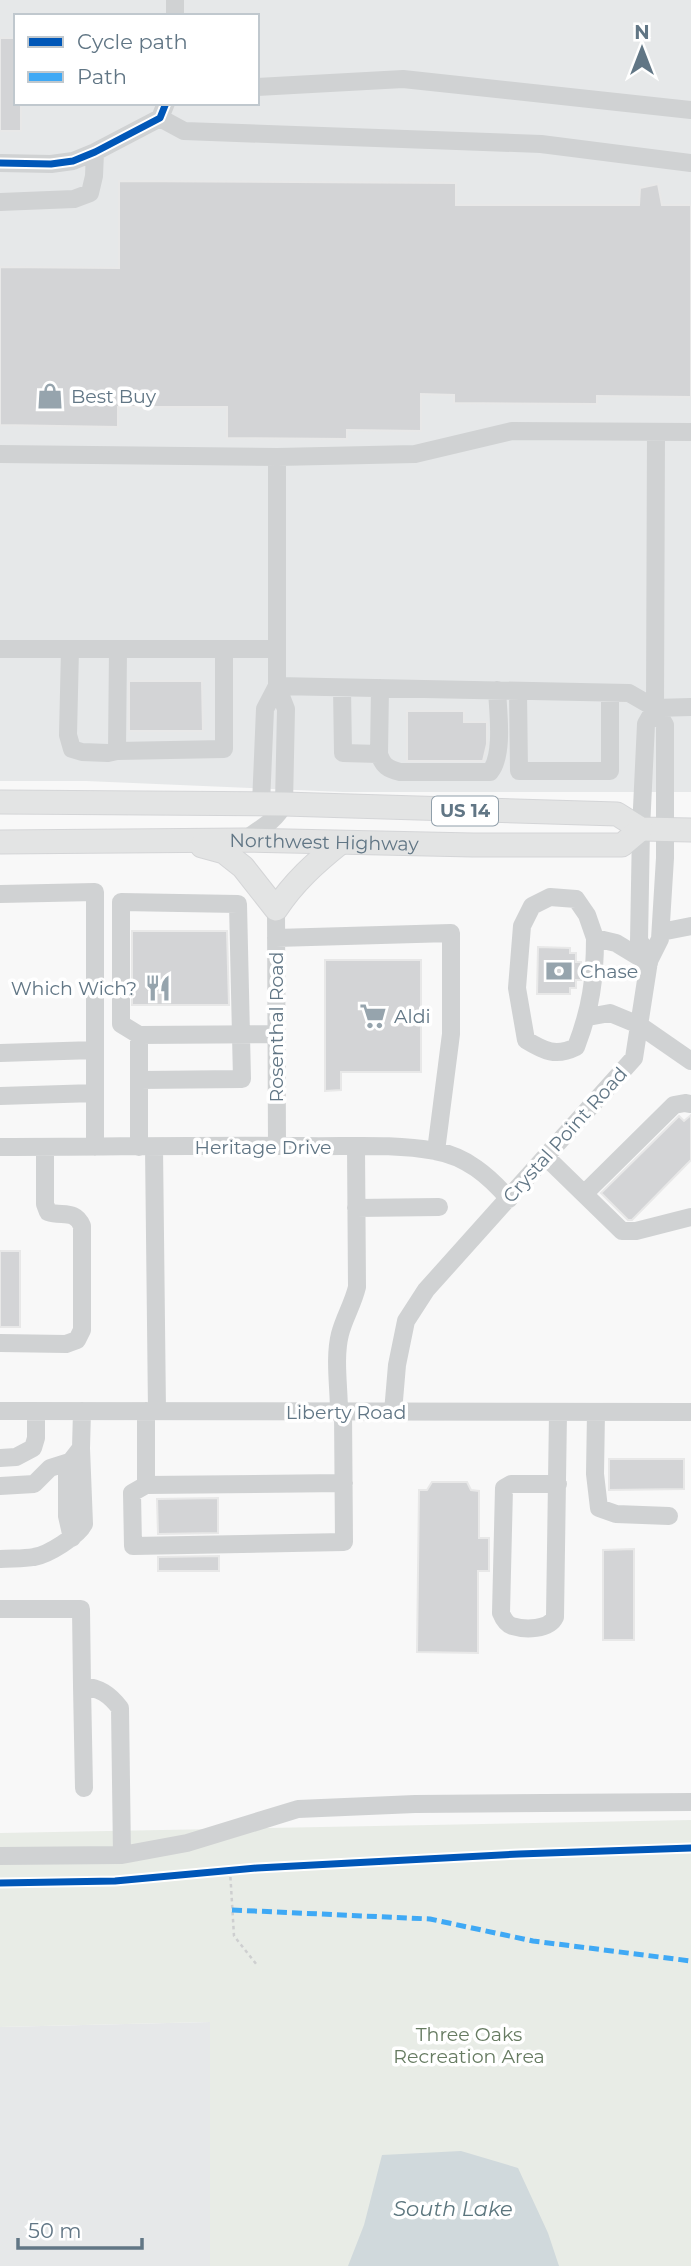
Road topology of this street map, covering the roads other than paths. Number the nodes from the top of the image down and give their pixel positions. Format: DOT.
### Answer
graph roads {
  1 [pos="259,87"];
  2 [pos="691,110"];
  3 [pos="163,111"];
  4 [pos="95,152"];
  5 [pos="0,163"];
  6 [pos="691,163"];
  7 [pos="0,202"];
  8 [pos="656,432"];
  9 [pos="691,432"];
  10 [pos="0,454"];
  11 [pos="277,457"];
  12 [pos="0,649"];
  13 [pos="70,649"];
  14 [pos="118,649"];
  15 [pos="224,649"];
  16 [pos="277,649"];
  17 [pos="277,686"];
  18 [pos="342,688"];
  19 [pos="380,688"];
  20 [pos="497,690"];
  21 [pos="518,691"];
  22 [pos="610,692"];
  23 [pos="691,707"];
  24 [pos="655,708"];
  25 [pos="117,751"];
  26 [pos="379,754"];
  27 [pos="519,771"];
  28 [pos="490,772"];
  29 [pos="0,802"];
  30 [pos="261,804"];
  31 [pos="284,804"];
  32 [pos="641,829"];
  33 [pos="665,829"];
  34 [pos="691,830"];
  35 [pos="184,840"];
  36 [pos="244,840"];
  37 [pos="0,842"];
  38 [pos="340,843"];
  39 [pos="0,894"];
  40 [pos="276,909"];
  41 [pos="691,926"];
  42 [pos="661,932"];
  43 [pos="276,938"];
  44 [pos="595,938"];
  45 [pos="649,962"];
  46 [pos="588,1017"];
  47 [pos="639,1025"];
  48 [pos="242,1034"];
  49 [pos="276,1034"];
  50 [pos="139,1035"];
  51 [pos="96,1050"];
  52 [pos="0,1053"];
  53 [pos="691,1061"];
  54 [pos="139,1080"];
  55 [pos="96,1093"];
  56 [pos="0,1096"];
  57 [pos="691,1104"];
  58 [pos="277,1146"];
  59 [pos="0,1147"];
  60 [pos="45,1147"];
  61 [pos="96,1147"];
  62 [pos="147,1147"];
  63 [pos="356,1147"];
  64 [pos="436,1151"];
  65 [pos="546,1157"];
  66 [pos="584,1194"];
  67 [pos="509,1199"];
  68 [pos="439,1207"];
  69 [pos="356,1208"];
  70 [pos="691,1217"];
  71 [pos="0,1343"];
  72 [pos="0,1411"];
  73 [pos="36,1411"];
  74 [pos="82,1411"];
  75 [pos="151,1411"];
  76 [pos="341,1412"];
  77 [pos="393,1412"];
  78 [pos="596,1412"];
  79 [pos="691,1412"];
  80 [pos="558,1413"];
  81 [pos="81,1448"];
  82 [pos="0,1458"];
  83 [pos="69,1462"];
  84 [pos="344,1483"];
  85 [pos="558,1484"];
  86 [pos="146,1485"];
  87 [pos="0,1486"];
  88 [pos="669,1516"];
  89 [pos="72,1538"];
  90 [pos="0,1559"];
  91 [pos="0,1609"];
  92 [pos="82,1686"];
  93 [pos="84,1788"];
  94 [pos="691,1802"];
  95 [pos="122,1854"];
  96 [pos="0,1856"];
  1 -- 2 [label="street"];
  3 -- 4 [label="street"];
  3 -- 6 [label="street"];
  4 -- 5 [label="street"];
  4 -- 7 [label="street"];
  8 -- 9 [label="street"];
  8 -- 11 [label="street"];
  8 -- 24 [label="street"];
  10 -- 11 [label="street"];
  11 -- 16 [label="street"];
  12 -- 13 [label="street"];
  13 -- 14 [label="street"];
  13 -- 25 [label="street"];
  14 -- 15 [label="street"];
  14 -- 25 [label="street"];
  15 -- 16 [label="street"];
  15 -- 25 [label="street"];
  16 -- 17 [label="street"];
  17 -- 18 [label="street"];
  17 -- 30 [label="street"];
  17 -- 31 [label="street"];
  18 -- 19 [label="street"];
  18 -- 26 [label="street"];
  19 -- 20 [label="street"];
  19 -- 26 [label="street"];
  20 -- 21 [label="street"];
  20 -- 28 [label="street"];
  21 -- 22 [label="street"];
  21 -- 27 [label="street"];
  22 -- 24 [label="street"];
  22 -- 27 [label="street"];
  23 -- 24 [label="street"];
  24 -- 32 [label="street, Crystal Point Road"];
  24 -- 33 [label="street"];
  26 -- 28 [label="street"];
  27 -- 28 [label="street"];
  29 -- 30 [label="main road, Northwest Highway / US 14"];
  30 -- 31 [label="main road, Northwest Highway / US 14"];
  31 -- 32 [label="main road, Northwest Highway / US 14"];
  31 -- 36 [label="street"];
  32 -- 33 [label="main road, Northwest Highway / US 14"];
  32 -- 38 [label="main road, Northwest Highway / US 14"];
  32 -- 45 [label="street, Crystal Point Road"];
  33 -- 34 [label="main road, Northwest Highway / US 14"];
  33 -- 42 [label="street"];
  35 -- 36 [label="main road, Northwest Highway / US 14"];
  35 -- 37 [label="main road, Northwest Highway / US 14"];
  35 -- 40 [label="main road"];
  36 -- 38 [label="main road, Northwest Highway / US 14"];
  38 -- 40 [label="main road"];
  39 -- 51 [label="street"];
  40 -- 43 [label="street, Rosenthal Road"];
  41 -- 42 [label="street"];
  42 -- 45 [label="street"];
  43 -- 49 [label="street, Rosenthal Road"];
  43 -- 64 [label="street"];
  44 -- 45 [label="street"];
  44 -- 46 [label="street"];
  44 -- 46 [label="street"];
  45 -- 47 [label="street, Crystal Point Road"];
  46 -- 47 [label="street"];
  47 -- 53 [label="street"];
  47 -- 65 [label="street, Crystal Point Road"];
  48 -- 49 [label="street"];
  48 -- 50 [label="street"];
  48 -- 50 [label="street"];
  48 -- 54 [label="street"];
  49 -- 58 [label="street, Rosenthal Road"];
  50 -- 54 [label="street"];
  51 -- 52 [label="street"];
  51 -- 55 [label="street"];
  54 -- 62 [label="street"];
  55 -- 56 [label="street"];
  55 -- 61 [label="street"];
  57 -- 66 [label="street"];
  58 -- 62 [label="street, Heritage Drive"];
  58 -- 63 [label="street, Heritage Drive"];
  59 -- 60 [label="street, Heritage Drive"];
  60 -- 61 [label="street, Heritage Drive"];
  60 -- 71 [label="street"];
  61 -- 62 [label="street, Heritage Drive"];
  62 -- 75 [label="street"];
  63 -- 64 [label="street, Heritage Drive"];
  63 -- 69 [label="street"];
  64 -- 67 [label="street, Heritage Drive"];
  65 -- 66 [label="street"];
  65 -- 67 [label="street, Crystal Point Road"];
  66 -- 70 [label="street"];
  67 -- 77 [label="street, Crystal Point Road"];
  68 -- 69 [label="street"];
  69 -- 76 [label="street"];
  72 -- 73 [label="street, Liberty Road"];
  73 -- 74 [label="street, Liberty Road"];
  73 -- 82 [label="street"];
  74 -- 75 [label="street, Liberty Road"];
  74 -- 81 [label="street"];
  75 -- 76 [label="street, Liberty Road"];
  75 -- 86 [label="street"];
  76 -- 77 [label="street, Liberty Road"];
  76 -- 84 [label="street"];
  77 -- 80 [label="street, Liberty Road"];
  78 -- 79 [label="street, Liberty Road"];
  78 -- 80 [label="street, Liberty Road"];
  78 -- 88 [label="street"];
  80 -- 85 [label="street"];
  81 -- 83 [label="street"];
  81 -- 89 [label="street"];
  83 -- 87 [label="street"];
  83 -- 89 [label="street"];
  84 -- 86 [label="street"];
  84 -- 86 [label="street"];
  85 -- 85 [label="street"];
  89 -- 90 [label="street"];
  91 -- 92 [label="street"];
  92 -- 93 [label="street"];
  92 -- 95 [label="street"];
  94 -- 95 [label="street"];
  95 -- 96 [label="street"];
}
